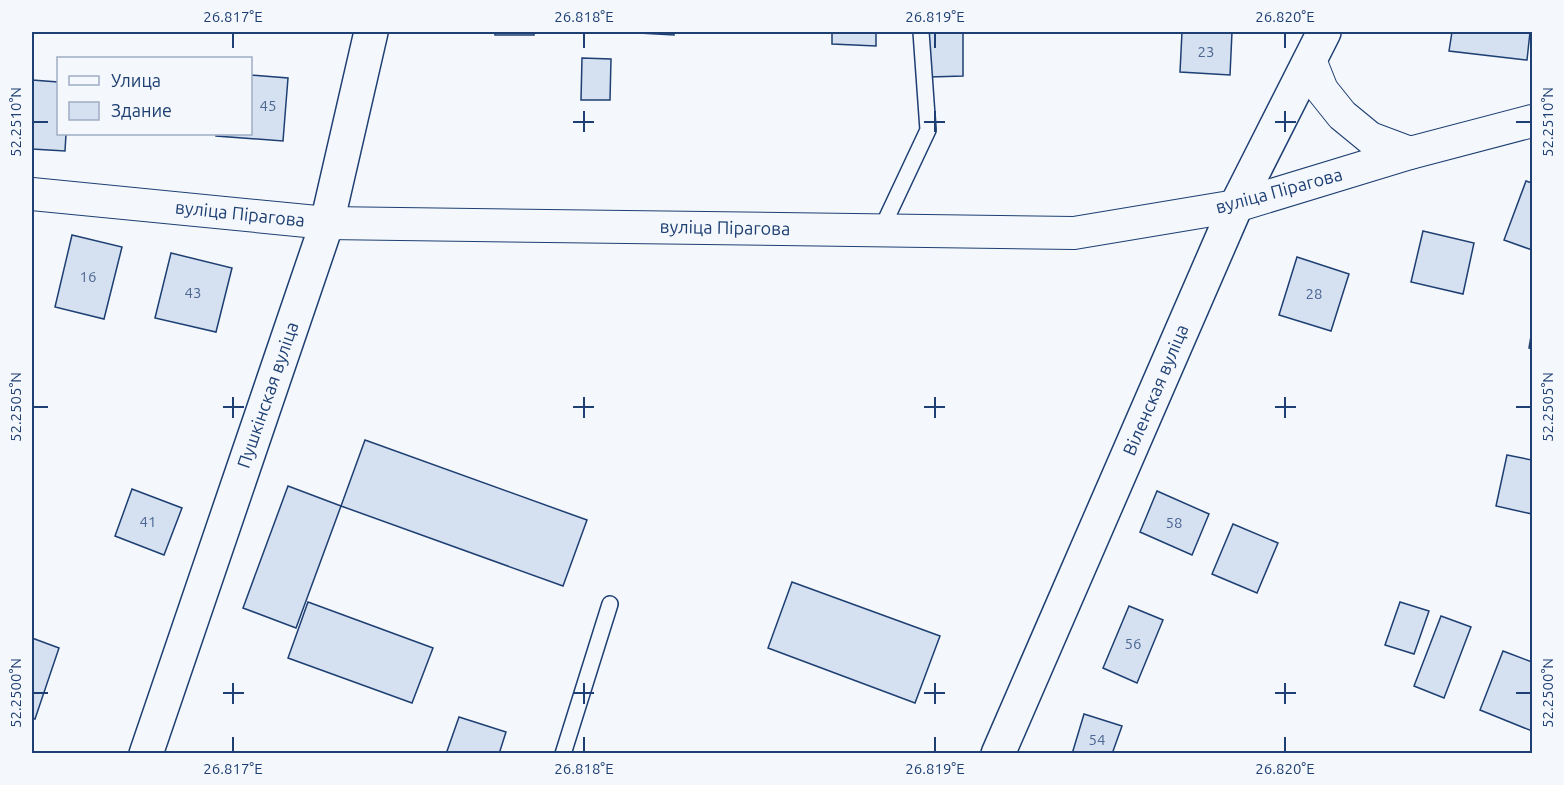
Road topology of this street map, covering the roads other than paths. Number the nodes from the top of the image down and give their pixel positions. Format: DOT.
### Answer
graph roads {
  1 [pos="371,32"];
  2 [pos="921,32"];
  3 [pos="1317,46"];
  4 [pos="1533,121"];
  5 [pos="1410,153"];
  6 [pos="32,194"];
  7 [pos="1236,206"];
  8 [pos="327,223"];
  9 [pos="881,230"];
  10 [pos="609,604"];
  11 [pos="146,753"];
  12 [pos="562,753"];
  13 [pos="998,753"];
  1 -- 8 [label="street, Пушкінская вуліца"];
  2 -- 9 [label="lane"];
  3 -- 5 [label="street"];
  3 -- 7 [label="street, Віленская вуліца"];
  4 -- 5 [label="street, вуліца Пірагова"];
  5 -- 7 [label="street, вуліца Пірагова"];
  6 -- 8 [label="street, вуліца Пірагова"];
  7 -- 9 [label="street, вуліца Пірагова"];
  7 -- 13 [label="street, Віленская вуліца"];
  8 -- 9 [label="street, вуліца Пірагова"];
  8 -- 11 [label="street, Пушкінская вуліца"];
  10 -- 12 [label="lane"];
}
